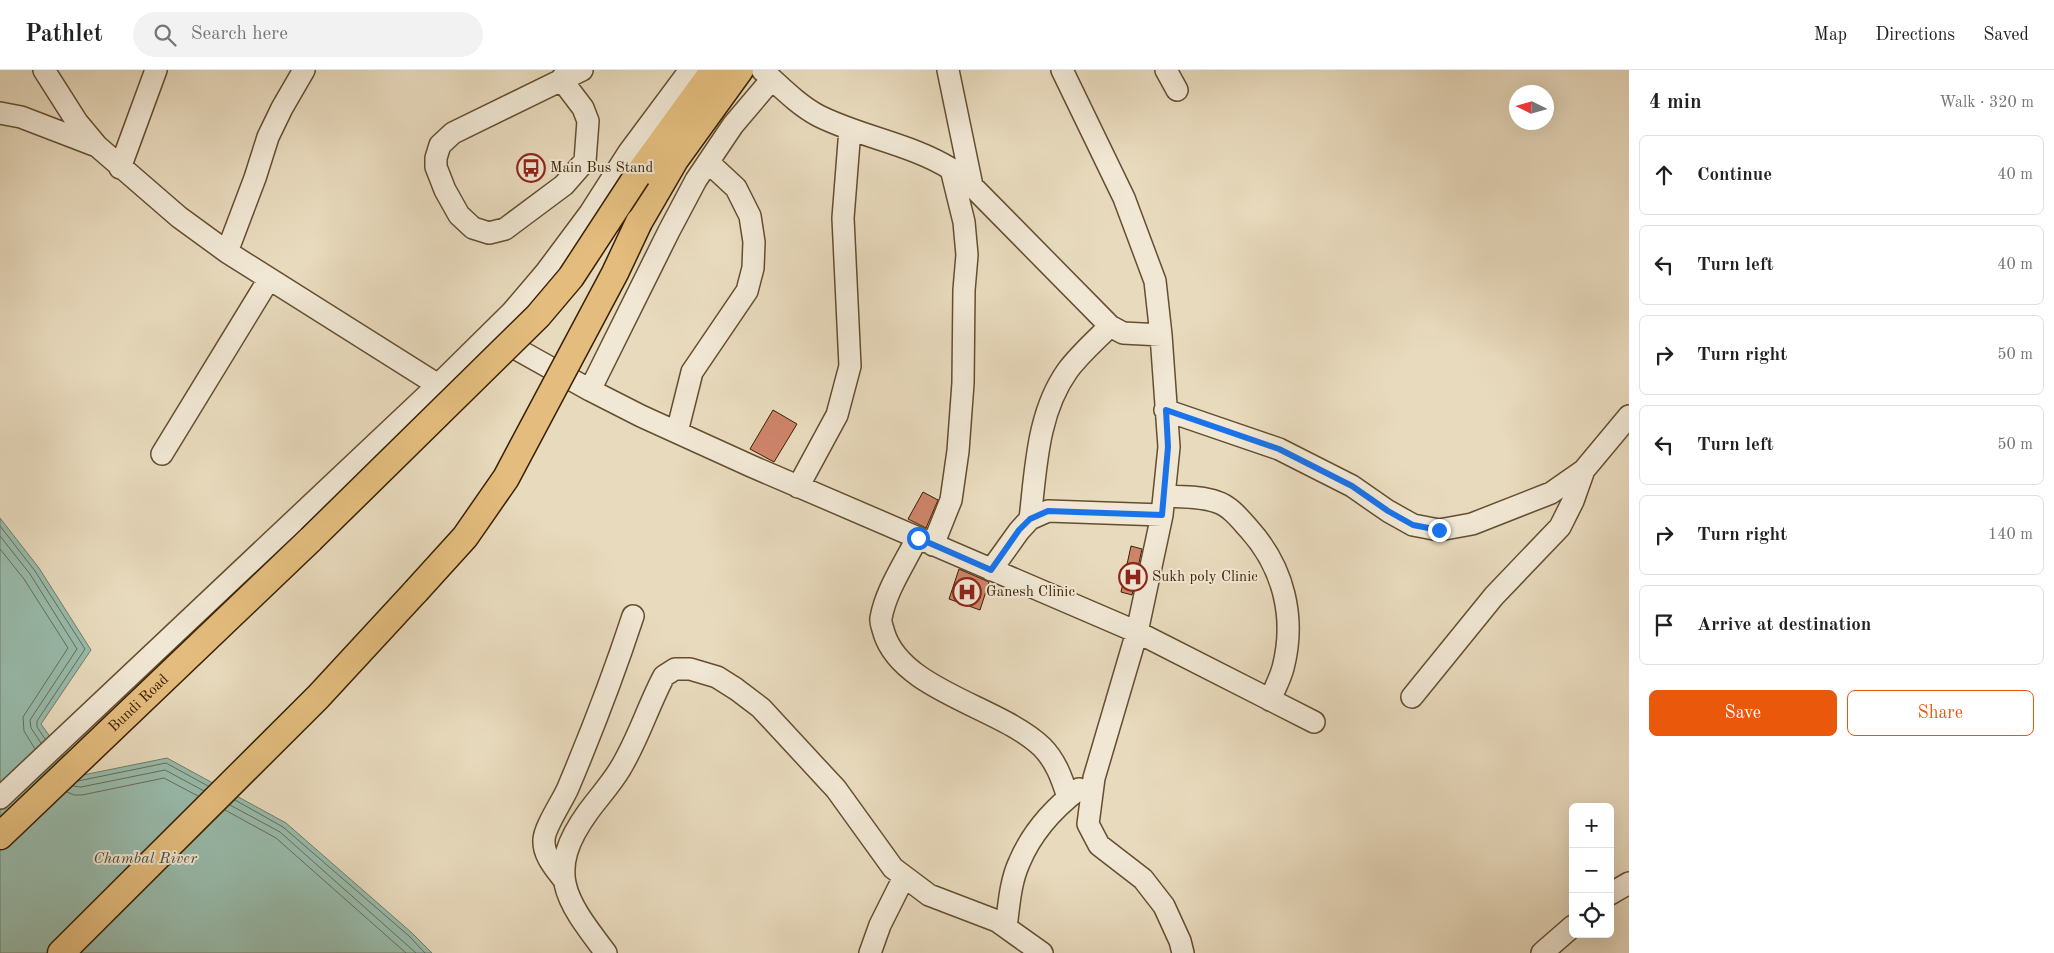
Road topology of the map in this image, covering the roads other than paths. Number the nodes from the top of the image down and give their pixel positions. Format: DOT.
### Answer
graph roads {
  1 [pos="44,70"];
  2 [pos="156,70"];
  3 [pos="304,70"];
  4 [pos="582,70"];
  5 [pos="690,70"];
  6 [pos="714,70"];
  7 [pos="740,70"];
  8 [pos="948,70"];
  9 [pos="1062,70"];
  10 [pos="1166,70"];
  11 [pos="767,74"];
  12 [pos="561,79"];
  13 [pos="1177,90"];
  14 [pos="0,113"];
  15 [pos="850,129"];
  16 [pos="97,146"];
  17 [pos="708,162"];
  18 [pos="120,168"];
  19 [pos="951,169"];
  20 [pos="972,186"];
  21 [pos="226,252"];
  22 [pos="269,278"];
  23 [pos="1110,326"];
  24 [pos="490,334"];
  25 [pos="1161,335"];
  26 [pos="438,385"];
  27 [pos="590,390"];
  28 [pos="1166,410"];
  29 [pos="1629,416"];
  30 [pos="677,432"];
  31 [pos="162,454"];
  32 [pos="1584,470"];
  33 [pos="798,487"];
  34 [pos="1163,505"];
  35 [pos="1030,519"];
  36 [pos="925,542"];
  37 [pos="991,570"];
  38 [pos="633,616"];
  39 [pos="1137,632"];
  40 [pos="1412,697"];
  41 [pos="1270,700"];
  42 [pos="1314,722"];
  43 [pos="1094,778"];
  44 [pos="1068,797"];
  45 [pos="0,798"];
  46 [pos="0,836"];
  47 [pos="904,877"];
  48 [pos="564,880"];
  49 [pos="1629,883"];
  50 [pos="1612,893"];
  51 [pos="1569,929"];
  52 [pos="1012,938"];
  53 [pos="61,953"];
  54 [pos="606,953"];
  55 [pos="870,953"];
  56 [pos="1042,953"];
  57 [pos="1183,953"];
  58 [pos="1542,953"];
  1 -- 16 [label="street"];
  2 -- 18 [label="street"];
  3 -- 21 [label="street"];
  4 -- 12 [label="street"];
  5 -- 24 [label="street"];
  6 -- 46 [label="main road, Bundi Road, bridge"];
  7 -- 53 [label="main road, bridge"];
  8 -- 20 [label="street"];
  9 -- 25 [label="street"];
  10 -- 13 [label="street"];
  11 -- 15 [label="street"];
  11 -- 17 [label="street"];
  12 -- 12 [label="street"];
  14 -- 16 [label="street"];
  15 -- 19 [label="street"];
  15 -- 33 [label="street"];
  16 -- 18 [label="street"];
  17 -- 27 [label="street"];
  17 -- 30 [label="street"];
  18 -- 21 [label="street"];
  19 -- 20 [label="street"];
  19 -- 36 [label="street"];
  20 -- 23 [label="street"];
  21 -- 22 [label="street"];
  22 -- 26 [label="street"];
  22 -- 31 [label="street"];
  23 -- 25 [label="street"];
  23 -- 35 [label="street"];
  24 -- 26 [label="street"];
  24 -- 27 [label="street"];
  25 -- 28 [label="street"];
  26 -- 45 [label="street"];
  27 -- 30 [label="street"];
  28 -- 32 [label="street"];
  28 -- 34 [label="street"];
  29 -- 32 [label="street"];
  30 -- 33 [label="street"];
  32 -- 40 [label="street"];
  33 -- 36 [label="street"];
  34 -- 35 [label="street"];
  34 -- 39 [label="street"];
  34 -- 41 [label="street"];
  35 -- 37 [label="street"];
  36 -- 37 [label="street"];
  36 -- 44 [label="street"];
  37 -- 39 [label="street"];
  38 -- 48 [label="street"];
  39 -- 41 [label="street"];
  39 -- 43 [label="street"];
  41 -- 42 [label="street"];
  43 -- 44 [label="street"];
  43 -- 57 [label="street"];
  44 -- 52 [label="street"];
  47 -- 48 [label="street"];
  47 -- 52 [label="street"];
  47 -- 55 [label="street"];
  48 -- 54 [label="street"];
  49 -- 50 [label="street"];
  51 -- 58 [label="street"];
  52 -- 56 [label="street"];
}
